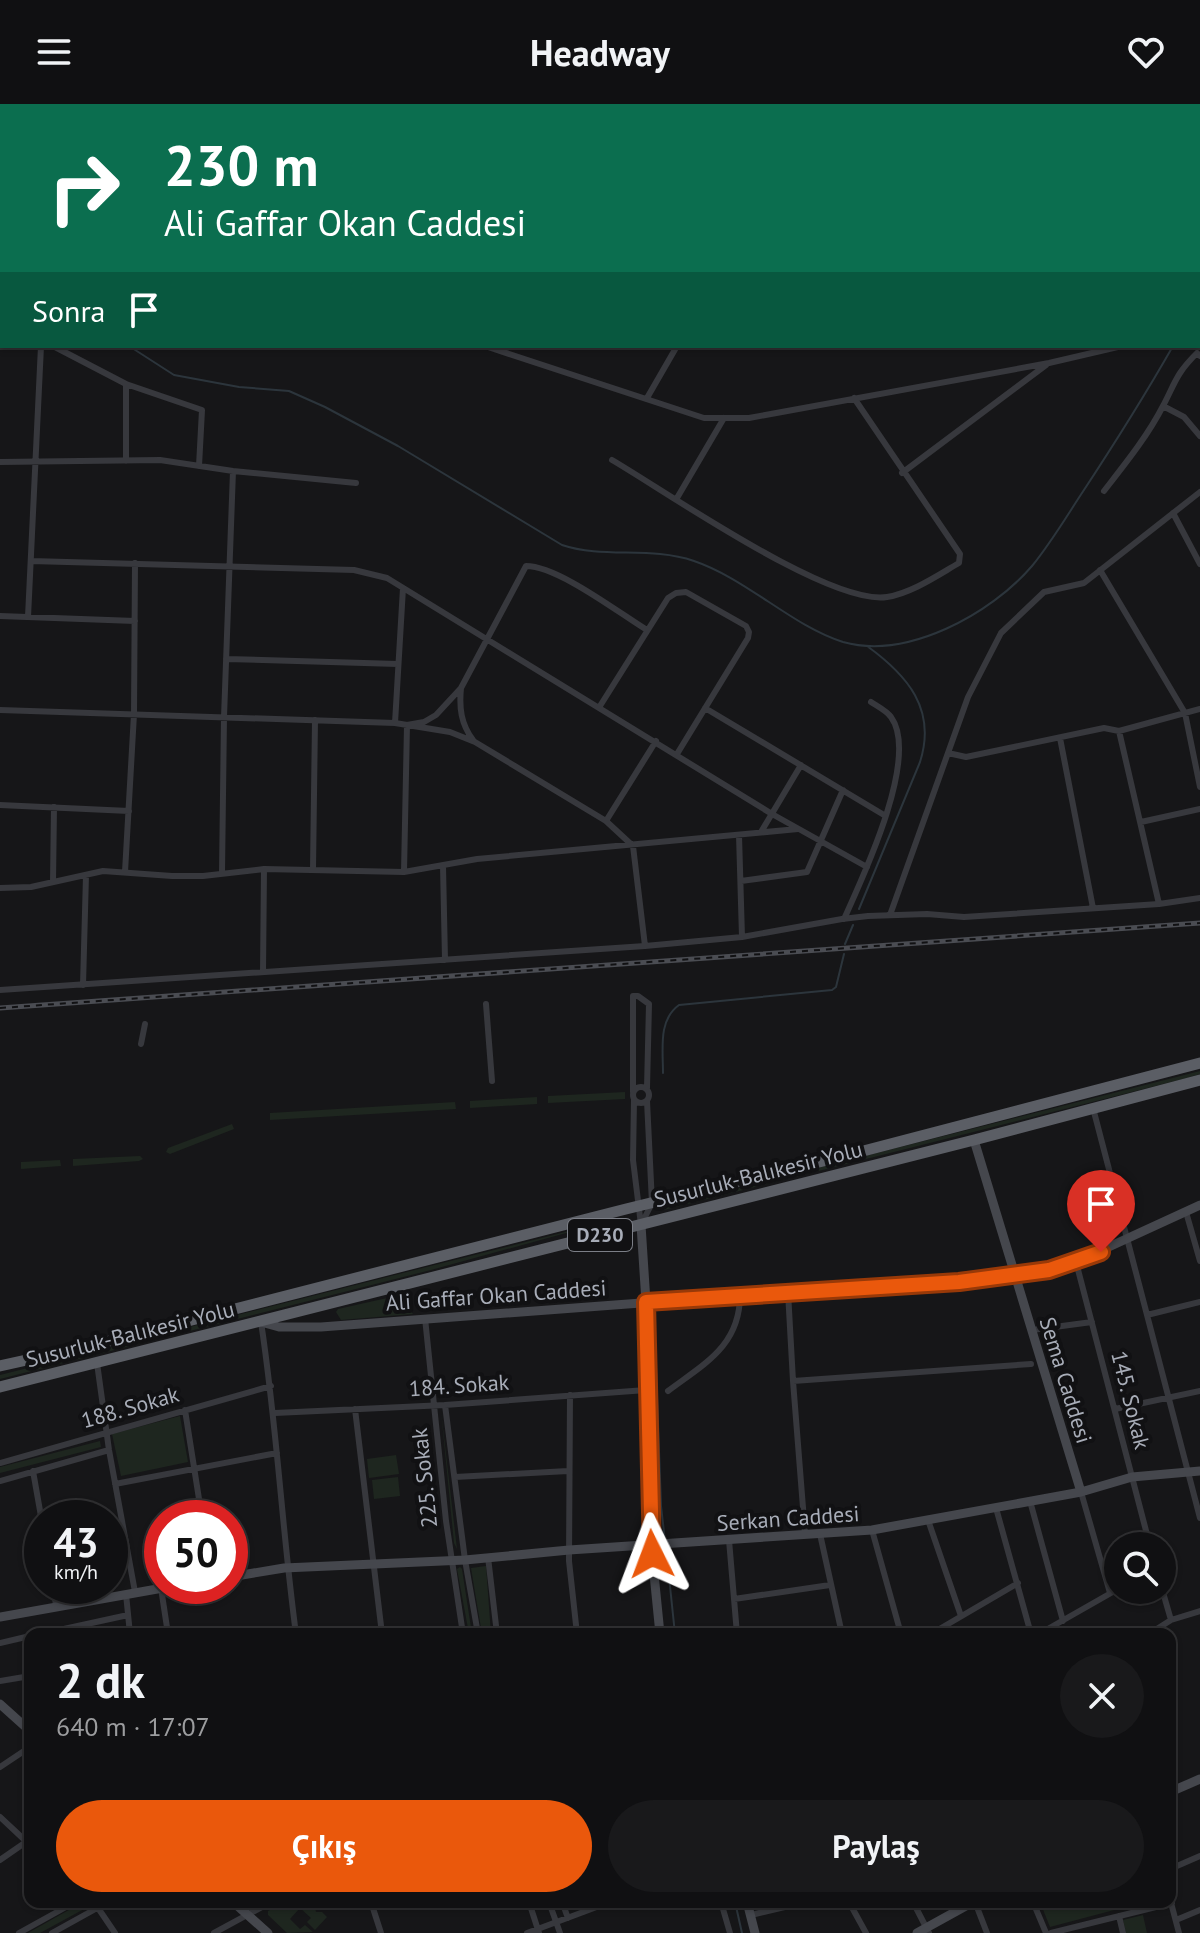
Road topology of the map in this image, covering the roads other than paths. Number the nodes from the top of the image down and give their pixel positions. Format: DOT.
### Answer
graph roads {
  1 [pos="41,348"];
  2 [pos="57,348"];
  3 [pos="491,348"];
  4 [pos="676,348"];
  5 [pos="1113,348"];
  6 [pos="1200,356"];
  7 [pos="1049,363"];
  8 [pos="126,384"];
  9 [pos="647,398"];
  10 [pos="854,398"];
  11 [pos="1163,406"];
  12 [pos="724,418"];
  13 [pos="1200,436"];
  14 [pos="612,460"];
  15 [pos="36,461"];
  16 [pos="126,461"];
  17 [pos="0,462"];
  18 [pos="199,466"];
  19 [pos="233,471"];
  20 [pos="902,473"];
  21 [pos="356,483"];
  22 [pos="1104,491"];
  23 [pos="1200,492"];
  24 [pos="677,498"];
  25 [pos="1173,513"];
  26 [pos="31,561"];
  27 [pos="135,563"];
  28 [pos="1200,564"];
  29 [pos="229,566"];
  30 [pos="1100,570"];
  31 [pos="403,588"];
  32 [pos="0,616"];
  33 [pos="28,617"];
  34 [pos="135,621"];
  35 [pos="647,630"];
  36 [pos="487,638"];
  37 [pos="226,659"];
  38 [pos="398,664"];
  39 [pos="461,688"];
  40 [pos="871,702"];
  41 [pos="600,706"];
  42 [pos="705,708"];
  43 [pos="1200,709"];
  44 [pos="0,710"];
  45 [pos="1185,713"];
  46 [pos="134,714"];
  47 [pos="224,717"];
  48 [pos="315,720"];
  49 [pos="395,723"];
  50 [pos="407,725"];
  51 [pos="1119,731"];
  52 [pos="1060,738"];
  53 [pos="656,741"];
  54 [pos="475,742"];
  55 [pos="948,753"];
  56 [pos="677,754"];
  57 [pos="801,765"];
  58 [pos="1200,787"];
  59 [pos="843,790"];
  60 [pos="0,805"];
  61 [pos="54,807"];
  62 [pos="1200,809"];
  63 [pos="129,811"];
  64 [pos="772,814"];
  65 [pos="884,815"];
  66 [pos="606,821"];
  67 [pos="1141,822"];
  68 [pos="798,829"];
  69 [pos="761,832"];
  70 [pos="739,835"];
  71 [pos="820,841"];
  72 [pos="633,846"];
  73 [pos="443,866"];
  74 [pos="867,867"];
  75 [pos="264,869"];
  76 [pos="313,869"];
  77 [pos="125,872"];
  78 [pos="404,872"];
  79 [pos="222,873"];
  80 [pos="86,875"];
  81 [pos="741,881"];
  82 [pos="53,882"];
  83 [pos="0,888"];
  84 [pos="1200,898"];
  85 [pos="1159,904"];
  86 [pos="1093,908"];
  87 [pos="890,915"];
  88 [pos="844,919"];
  89 [pos="742,937"];
  90 [pos="645,946"];
  91 [pos="445,960"];
  92 [pos="263,972"];
  93 [pos="83,985"];
  94 [pos="0,990"];
  95 [pos="486,1004"];
  96 [pos="145,1024"];
  97 [pos="141,1044"];
  98 [pos="1200,1063"];
  99 [pos="1200,1080"];
  100 [pos="492,1081"];
  101 [pos="647,1088"];
  102 [pos="634,1096"];
  103 [pos="647,1101"];
  104 [pos="1093,1108"];
  105 [pos="974,1140"];
  106 [pos="652,1203"];
  107 [pos="1200,1205"];
  108 [pos="637,1206"];
  109 [pos="1186,1212"];
  110 [pos="641,1225"];
  111 [pos="1125,1241"];
  112 [pos="1200,1261"];
  113 [pos="1076,1262"];
  114 [pos="1016,1275"];
  115 [pos="788,1292"];
  116 [pos="740,1295"];
  117 [pos="646,1302"];
  118 [pos="1200,1302"];
  119 [pos="1147,1315"];
  120 [pos="425,1318"];
  121 [pos="261,1322"];
  122 [pos="1092,1322"];
  123 [pos="1032,1330"];
  124 [pos="97,1362"];
  125 [pos="1031,1364"];
  126 [pos="0,1366"];
  127 [pos="793,1381"];
  128 [pos="271,1386"];
  129 [pos="0,1387"];
  130 [pos="646,1390"];
  131 [pos="668,1391"];
  132 [pos="1200,1391"];
  133 [pos="570,1395"];
  134 [pos="1169,1398"];
  135 [pos="434,1405"];
  136 [pos="445,1405"];
  137 [pos="355,1409"];
  138 [pos="1115,1409"];
  139 [pos="185,1410"];
  140 [pos="275,1413"];
  141 [pos="106,1434"];
  142 [pos="109,1450"];
  143 [pos="277,1453"];
  144 [pos="0,1463"];
  145 [pos="195,1470"];
  146 [pos="33,1471"];
  147 [pos="568,1471"];
  148 [pos="1188,1471"];
  149 [pos="1200,1471"];
  150 [pos="455,1477"];
  151 [pos="1132,1477"];
  152 [pos="0,1481"];
  153 [pos="115,1484"];
  154 [pos="1081,1492"];
  155 [pos="38,1500"];
  156 [pos="199,1500"];
  157 [pos="1030,1501"];
  158 [pos="996,1508"];
  159 [pos="1200,1517"];
  160 [pos="928,1520"];
  161 [pos="872,1530"];
  162 [pos="1146,1532"];
  163 [pos="805,1533"];
  164 [pos="820,1534"];
  165 [pos="729,1540"];
  166 [pos="651,1544"];
  167 [pos="569,1550"];
  168 [pos="488,1557"];
  169 [pos="451,1560"];
  170 [pos="465,1560"];
  171 [pos="372,1563"];
  172 [pos="287,1568"];
  173 [pos="1104,1572"];
  174 [pos="248,1574"];
  175 [pos="1018,1583"];
  176 [pos="830,1585"];
  177 [pos="144,1591"];
  178 [pos="130,1593"];
  179 [pos="1104,1597"];
  180 [pos="734,1599"];
  181 [pos="163,1604"];
  182 [pos="1166,1604"];
  183 [pos="56,1605"];
  184 [pos="1200,1611"];
  185 [pos="128,1615"];
  186 [pos="961,1616"];
  187 [pos="0,1617"];
  188 [pos="1171,1620"];
  189 [pos="1063,1621"];
  190 [pos="68,1628"];
  191 [pos="129,1628"];
  192 [pos="167,1628"];
  193 [pos="295,1628"];
  194 [pos="381,1628"];
  195 [pos="462,1628"];
  196 [pos="477,1628"];
  197 [pos="496,1628"];
  198 [pos="576,1628"];
  199 [pos="659,1628"];
  200 [pos="736,1628"];
  201 [pos="841,1628"];
  202 [pos="898,1628"];
  203 [pos="941,1628"];
  204 [pos="1029,1628"];
  205 [pos="1050,1628"];
  206 [pos="1158,1628"];
  207 [pos="24,1637"];
  208 [pos="0,1643"];
  209 [pos="24,1679"];
  210 [pos="0,1681"];
  211 [pos="0,1704"];
  212 [pos="24,1726"];
  213 [pos="24,1751"];
  214 [pos="0,1767"];
  215 [pos="1200,1779"];
  216 [pos="1176,1789"];
  217 [pos="0,1817"];
  218 [pos="24,1839"];
  219 [pos="24,1845"];
  220 [pos="1200,1856"];
  221 [pos="0,1860"];
  222 [pos="1176,1866"];
  223 [pos="64,1908"];
  224 [pos="91,1908"];
  225 [pos="99,1908"];
  226 [pos="240,1908"];
  227 [pos="260,1908"];
  228 [pos="373,1908"];
  229 [pos="531,1908"];
  230 [pos="551,1908"];
  231 [pos="564,1908"];
  232 [pos="594,1908"];
  233 [pos="723,1908"];
  234 [pos="749,1908"];
  235 [pos="781,1908"];
  236 [pos="852,1908"];
  237 [pos="916,1908"];
  238 [pos="964,1908"];
  239 [pos="977,1908"];
  240 [pos="1036,1908"];
  241 [pos="1147,1908"];
  242 [pos="1173,1908"];
  243 [pos="1200,1910"];
  244 [pos="248,1914"];
  245 [pos="751,1915"];
  246 [pos="1119,1916"];
  247 [pos="568,1918"];
  248 [pos="1176,1920"];
  249 [pos="556,1922"];
  250 [pos="928,1930"];
  251 [pos="539,1931"];
  252 [pos="19,1933"];
  253 [pos="52,1933"];
  254 [pos="115,1933"];
  255 [pos="214,1933"];
  256 [pos="268,1933"];
  257 [pos="381,1933"];
  258 [pos="527,1933"];
  259 [pos="560,1933"];
  260 [pos="730,1933"];
  261 [pos="755,1933"];
  262 [pos="866,1933"];
  263 [pos="917,1933"];
  264 [pos="987,1933"];
  265 [pos="1049,1933"];
  266 [pos="1123,1933"];
  267 [pos="1179,1933"];
  1 -- 15 [label="street"];
  2 -- 8 [label="street"];
  3 -- 9 [label="street"];
  4 -- 9 [label="street"];
  5 -- 7 [label="street"];
  6 -- 11 [label="street"];
  7 -- 10 [label="street"];
  7 -- 20 [label="street"];
  8 -- 16 [label="street"];
  8 -- 18 [label="street"];
  9 -- 12 [label="street"];
  10 -- 12 [label="street"];
  10 -- 20 [label="street"];
  11 -- 13 [label="street"];
  11 -- 22 [label="street"];
  12 -- 24 [label="street"];
  14 -- 24 [label="street"];
  15 -- 16 [label="street"];
  15 -- 17 [label="street"];
  15 -- 26 [label="street"];
  16 -- 18 [label="street"];
  18 -- 19 [label="street"];
  19 -- 21 [label="street"];
  19 -- 29 [label="street"];
  20 -- 24 [label="street"];
  23 -- 25 [label="street"];
  25 -- 28 [label="street"];
  25 -- 30 [label="street"];
  26 -- 27 [label="street"];
  26 -- 33 [label="street"];
  27 -- 29 [label="street"];
  27 -- 34 [label="street"];
  29 -- 31 [label="street"];
  29 -- 37 [label="street"];
  30 -- 45 [label="street"];
  30 -- 55 [label="street"];
  31 -- 36 [label="street"];
  31 -- 38 [label="street"];
  32 -- 33 [label="street"];
  33 -- 34 [label="street"];
  34 -- 46 [label="street"];
  35 -- 36 [label="street"];
  35 -- 41 [label="street"];
  35 -- 42 [label="street"];
  36 -- 39 [label="street"];
  36 -- 41 [label="street"];
  37 -- 38 [label="street"];
  37 -- 47 [label="street"];
  38 -- 49 [label="street"];
  39 -- 50 [label="street"];
  39 -- 54 [label="street"];
  40 -- 65 [label="street"];
  41 -- 53 [label="street"];
  42 -- 56 [label="street"];
  42 -- 57 [label="street"];
  43 -- 45 [label="street"];
  44 -- 46 [label="street"];
  45 -- 51 [label="street"];
  45 -- 58 [label="street"];
  46 -- 47 [label="street"];
  46 -- 63 [label="street"];
  47 -- 48 [label="street"];
  47 -- 79 [label="street"];
  48 -- 49 [label="street"];
  48 -- 76 [label="street"];
  49 -- 50 [label="street"];
  50 -- 54 [label="street"];
  50 -- 78 [label="street"];
  51 -- 52 [label="street"];
  51 -- 67 [label="street"];
  52 -- 55 [label="street"];
  52 -- 86 [label="street"];
  53 -- 56 [label="street"];
  53 -- 66 [label="street"];
  54 -- 66 [label="street"];
  55 -- 87 [label="street"];
  56 -- 64 [label="street"];
  57 -- 59 [label="street"];
  57 -- 64 [label="street"];
  59 -- 65 [label="street"];
  59 -- 71 [label="street"];
  60 -- 61 [label="street"];
  61 -- 63 [label="street"];
  61 -- 82 [label="street"];
  62 -- 67 [label="street"];
  63 -- 77 [label="street"];
  64 -- 68 [label="street"];
  64 -- 69 [label="street"];
  65 -- 74 [label="street"];
  66 -- 72 [label="street"];
  67 -- 85 [label="street"];
  68 -- 69 [label="street"];
  68 -- 71 [label="street"];
  69 -- 70 [label="street"];
  70 -- 72 [label="street"];
  70 -- 81 [label="street"];
  71 -- 74 [label="street"];
  71 -- 81 [label="street"];
  72 -- 73 [label="street"];
  72 -- 90 [label="street"];
  73 -- 78 [label="street"];
  73 -- 91 [label="street"];
  74 -- 88 [label="street"];
  75 -- 76 [label="street"];
  75 -- 79 [label="street"];
  75 -- 92 [label="street"];
  76 -- 78 [label="street"];
  77 -- 79 [label="street"];
  77 -- 80 [label="street"];
  80 -- 82 [label="street"];
  80 -- 93 [label="street"];
  81 -- 89 [label="street"];
  82 -- 83 [label="street"];
  84 -- 85 [label="street"];
  85 -- 86 [label="street"];
  86 -- 87 [label="street"];
  87 -- 88 [label="street"];
  88 -- 89 [label="street"];
  89 -- 90 [label="street"];
  90 -- 91 [label="street"];
  91 -- 92 [label="street"];
  92 -- 93 [label="street"];
  93 -- 94 [label="street"];
  95 -- 100 [label="street"];
  96 -- 97 [label="street"];
  98 -- 106 [label="highway, Susurluk-Balıkesir Yolu / D230"];
  99 -- 104 [label="highway, Susurluk-Balıkesir Yolu / D230"];
  101 -- 102 [label="street"];
  101 -- 102 [label="street"];
  101 -- 103 [label="street"];
  102 -- 103 [label="street"];
  102 -- 108 [label="street"];
  103 -- 106 [label="street"];
  104 -- 105 [label="highway, Susurluk-Balıkesir Yolu / D230"];
  104 -- 111 [label="street"];
  105 -- 110 [label="highway, Susurluk-Balıkesir Yolu / D230"];
  105 -- 114 [label="main road, Sema Caddesi"];
  106 -- 108 [label="highway, Susurluk-Balıkesir Yolu / D230"];
  106 -- 110 [label="street"];
  107 -- 109 [label="main road, Ali Gaffar Okan Caddesi"];
  108 -- 110 [label="street"];
  108 -- 126 [label="highway, Susurluk-Balıkesir Yolu / D230"];
  109 -- 111 [label="main road, Ali Gaffar Okan Caddesi"];
  109 -- 112 [label="street"];
  110 -- 117 [label="main road"];
  110 -- 121 [label="highway, Susurluk-Balıkesir Yolu / D230"];
  111 -- 113 [label="main road, Ali Gaffar Okan Caddesi"];
  111 -- 119 [label="street"];
  113 -- 114 [label="main road, Ali Gaffar Okan Caddesi"];
  113 -- 122 [label="street, 145. Sokak"];
  114 -- 115 [label="main road, Ali Gaffar Okan Caddesi"];
  114 -- 123 [label="main road, Sema Caddesi"];
  115 -- 116 [label="main road, Ali Gaffar Okan Caddesi"];
  115 -- 127 [label="street"];
  116 -- 117 [label="main road, Ali Gaffar Okan Caddesi"];
  116 -- 131 [label="street"];
  117 -- 120 [label="main road, Ali Gaffar Okan Caddesi"];
  117 -- 130 [label="main road"];
  118 -- 119 [label="street"];
  119 -- 134 [label="street"];
  120 -- 121 [label="main road, Ali Gaffar Okan Caddesi"];
  120 -- 135 [label="street, 225. Sokak"];
  121 -- 124 [label="highway, Susurluk-Balıkesir Yolu / D230"];
  121 -- 128 [label="street"];
  122 -- 123 [label="street"];
  122 -- 138 [label="street, 145. Sokak"];
  123 -- 154 [label="main road, Sema Caddesi"];
  124 -- 129 [label="highway, Susurluk-Balıkesir Yolu / D230"];
  124 -- 141 [label="street"];
  125 -- 127 [label="street"];
  127 -- 163 [label="street"];
  128 -- 139 [label="street, 188. Sokak"];
  128 -- 140 [label="street"];
  130 -- 133 [label="street, 184. Sokak"];
  130 -- 166 [label="main road"];
  132 -- 134 [label="street"];
  133 -- 136 [label="street, 184. Sokak"];
  133 -- 147 [label="street"];
  134 -- 138 [label="street"];
  134 -- 148 [label="street"];
  135 -- 136 [label="street, 184. Sokak"];
  135 -- 137 [label="street, 184. Sokak"];
  135 -- 169 [label="street, 225. Sokak"];
  136 -- 150 [label="street, 225. Sokak"];
  137 -- 140 [label="street, 184. Sokak"];
  137 -- 171 [label="street"];
  138 -- 151 [label="street, 145. Sokak"];
  139 -- 141 [label="street, 188. Sokak"];
  139 -- 145 [label="street"];
  140 -- 143 [label="street"];
  141 -- 142 [label="street"];
  141 -- 144 [label="street, 188. Sokak"];
  142 -- 146 [label="street, 188. Sokak"];
  142 -- 153 [label="street"];
  143 -- 145 [label="street"];
  143 -- 172 [label="street"];
  145 -- 153 [label="street"];
  145 -- 156 [label="street"];
  146 -- 152 [label="street, 188. Sokak"];
  146 -- 155 [label="street"];
  147 -- 150 [label="street"];
  147 -- 167 [label="street"];
  148 -- 149 [label="main road, Serkan Caddesi"];
  148 -- 151 [label="main road, Serkan Caddesi"];
  148 -- 159 [label="street"];
  150 -- 170 [label="street, 225. Sokak"];
  151 -- 154 [label="main road, Serkan Caddesi"];
  151 -- 162 [label="street, 145. Sokak"];
  153 -- 178 [label="street"];
  154 -- 157 [label="main road, Serkan Caddesi"];
  154 -- 173 [label="street"];
  157 -- 158 [label="main road, Serkan Caddesi"];
  157 -- 189 [label="street"];
  158 -- 160 [label="main road, Serkan Caddesi"];
  158 -- 175 [label="street"];
  160 -- 161 [label="main road, Serkan Caddesi"];
  160 -- 186 [label="street"];
  161 -- 164 [label="main road, Serkan Caddesi"];
  161 -- 202 [label="street"];
  163 -- 164 [label="main road, Serkan Caddesi"];
  163 -- 165 [label="main road, Serkan Caddesi"];
  164 -- 176 [label="street"];
  165 -- 166 [label="main road, Serkan Caddesi"];
  165 -- 180 [label="street"];
  166 -- 167 [label="main road, Serkan Caddesi"];
  166 -- 199 [label="main road"];
  167 -- 168 [label="main road, Serkan Caddesi"];
  167 -- 198 [label="street"];
  168 -- 170 [label="main road, Serkan Caddesi"];
  168 -- 197 [label="street"];
  169 -- 170 [label="main road, Serkan Caddesi"];
  169 -- 171 [label="main road, Serkan Caddesi"];
  169 -- 195 [label="street, 225. Sokak"];
  170 -- 196 [label="street, 225. Sokak"];
  171 -- 172 [label="main road, Serkan Caddesi"];
  171 -- 194 [label="street"];
  172 -- 174 [label="main road, Serkan Caddesi"];
  172 -- 193 [label="street"];
  175 -- 186 [label="street"];
  175 -- 204 [label="street"];
  176 -- 180 [label="street"];
  176 -- 201 [label="street"];
  177 -- 178 [label="main road"];
  178 -- 183 [label="main road"];
  178 -- 185 [label="street"];
  179 -- 189 [label="street"];
  180 -- 200 [label="street"];
  181 -- 192 [label="street"];
  182 -- 188 [label="street"];
  183 -- 187 [label="main road"];
  184 -- 188 [label="street"];
  185 -- 190 [label="street"];
  185 -- 191 [label="street"];
  186 -- 203 [label="street"];
  188 -- 206 [label="street"];
  189 -- 205 [label="street"];
  207 -- 208 [label="street"];
  209 -- 210 [label="street"];
  211 -- 212 [label="main road"];
  213 -- 214 [label="street"];
  215 -- 216 [label="main road"];
  217 -- 218 [label="street"];
  219 -- 221 [label="street"];
  220 -- 222 [label="street"];
  223 -- 252 [label="street"];
  224 -- 253 [label="street"];
  225 -- 254 [label="street"];
  226 -- 244 [label="main road"];
  227 -- 244 [label="street"];
  228 -- 257 [label="street"];
  229 -- 251 [label="street"];
  230 -- 249 [label="street"];
  231 -- 247 [label="street"];
  232 -- 247 [label="street"];
  233 -- 260 [label="street"];
  234 -- 245 [label="main road"];
  235 -- 245 [label="street"];
  236 -- 262 [label="street"];
  237 -- 250 [label="street"];
  238 -- 250 [label="main road"];
  239 -- 264 [label="street"];
  240 -- 265 [label="street"];
  241 -- 246 [label="street"];
  242 -- 248 [label="street"];
  243 -- 248 [label="street"];
  244 -- 255 [label="street"];
  244 -- 256 [label="main road"];
  245 -- 261 [label="main road"];
  246 -- 265 [label="street"];
  246 -- 266 [label="street"];
  247 -- 249 [label="street"];
  248 -- 267 [label="street"];
  249 -- 251 [label="street"];
  249 -- 259 [label="street"];
  250 -- 263 [label="main road"];
  251 -- 258 [label="street"];
}
